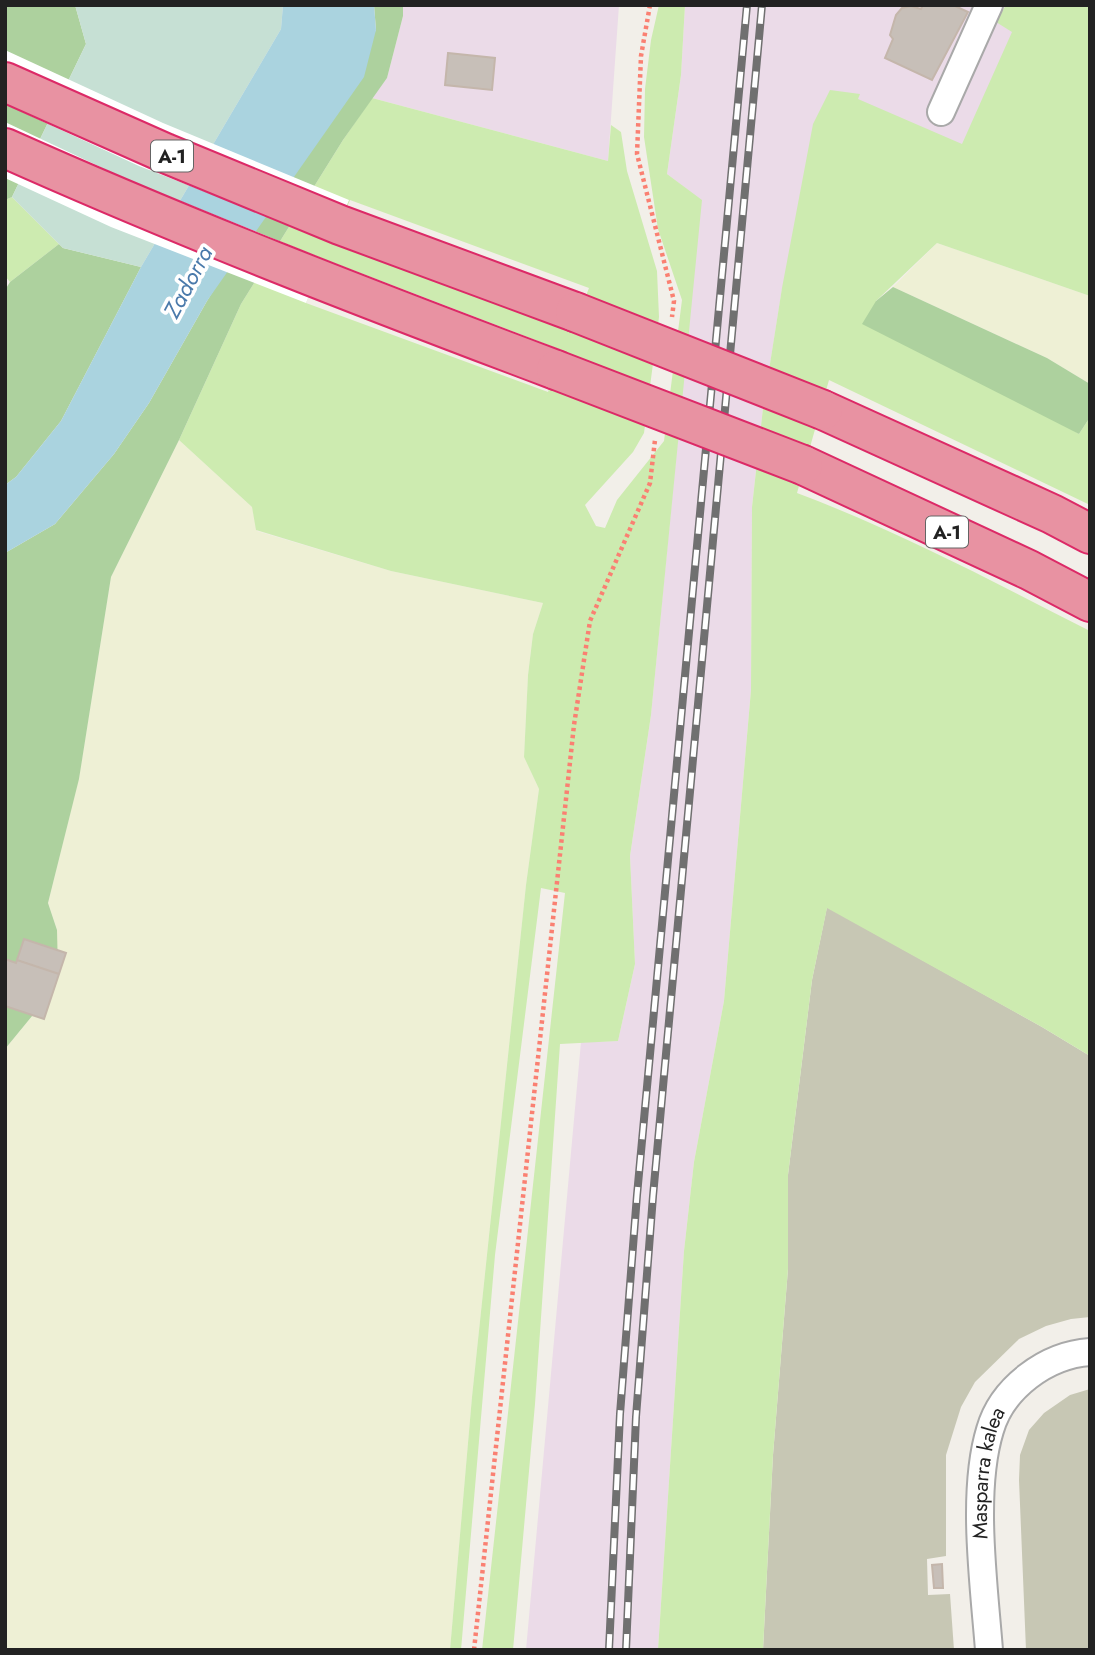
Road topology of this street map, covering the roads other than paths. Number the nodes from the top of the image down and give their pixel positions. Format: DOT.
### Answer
graph roads {
  1 [pos="989,5"];
  2 [pos="5,82"];
  3 [pos="941,112"];
  4 [pos="5,148"];
  5 [pos="1090,534"];
  6 [pos="1090,602"];
  7 [pos="1090,1352"];
  8 [pos="989,1650"];
  1 -- 3 [label="street"];
  2 -- 5 [label="highway, A-1, bridge"];
  4 -- 6 [label="highway, A-1, bridge"];
  7 -- 8 [label="street, Masparra kalea"];
}
